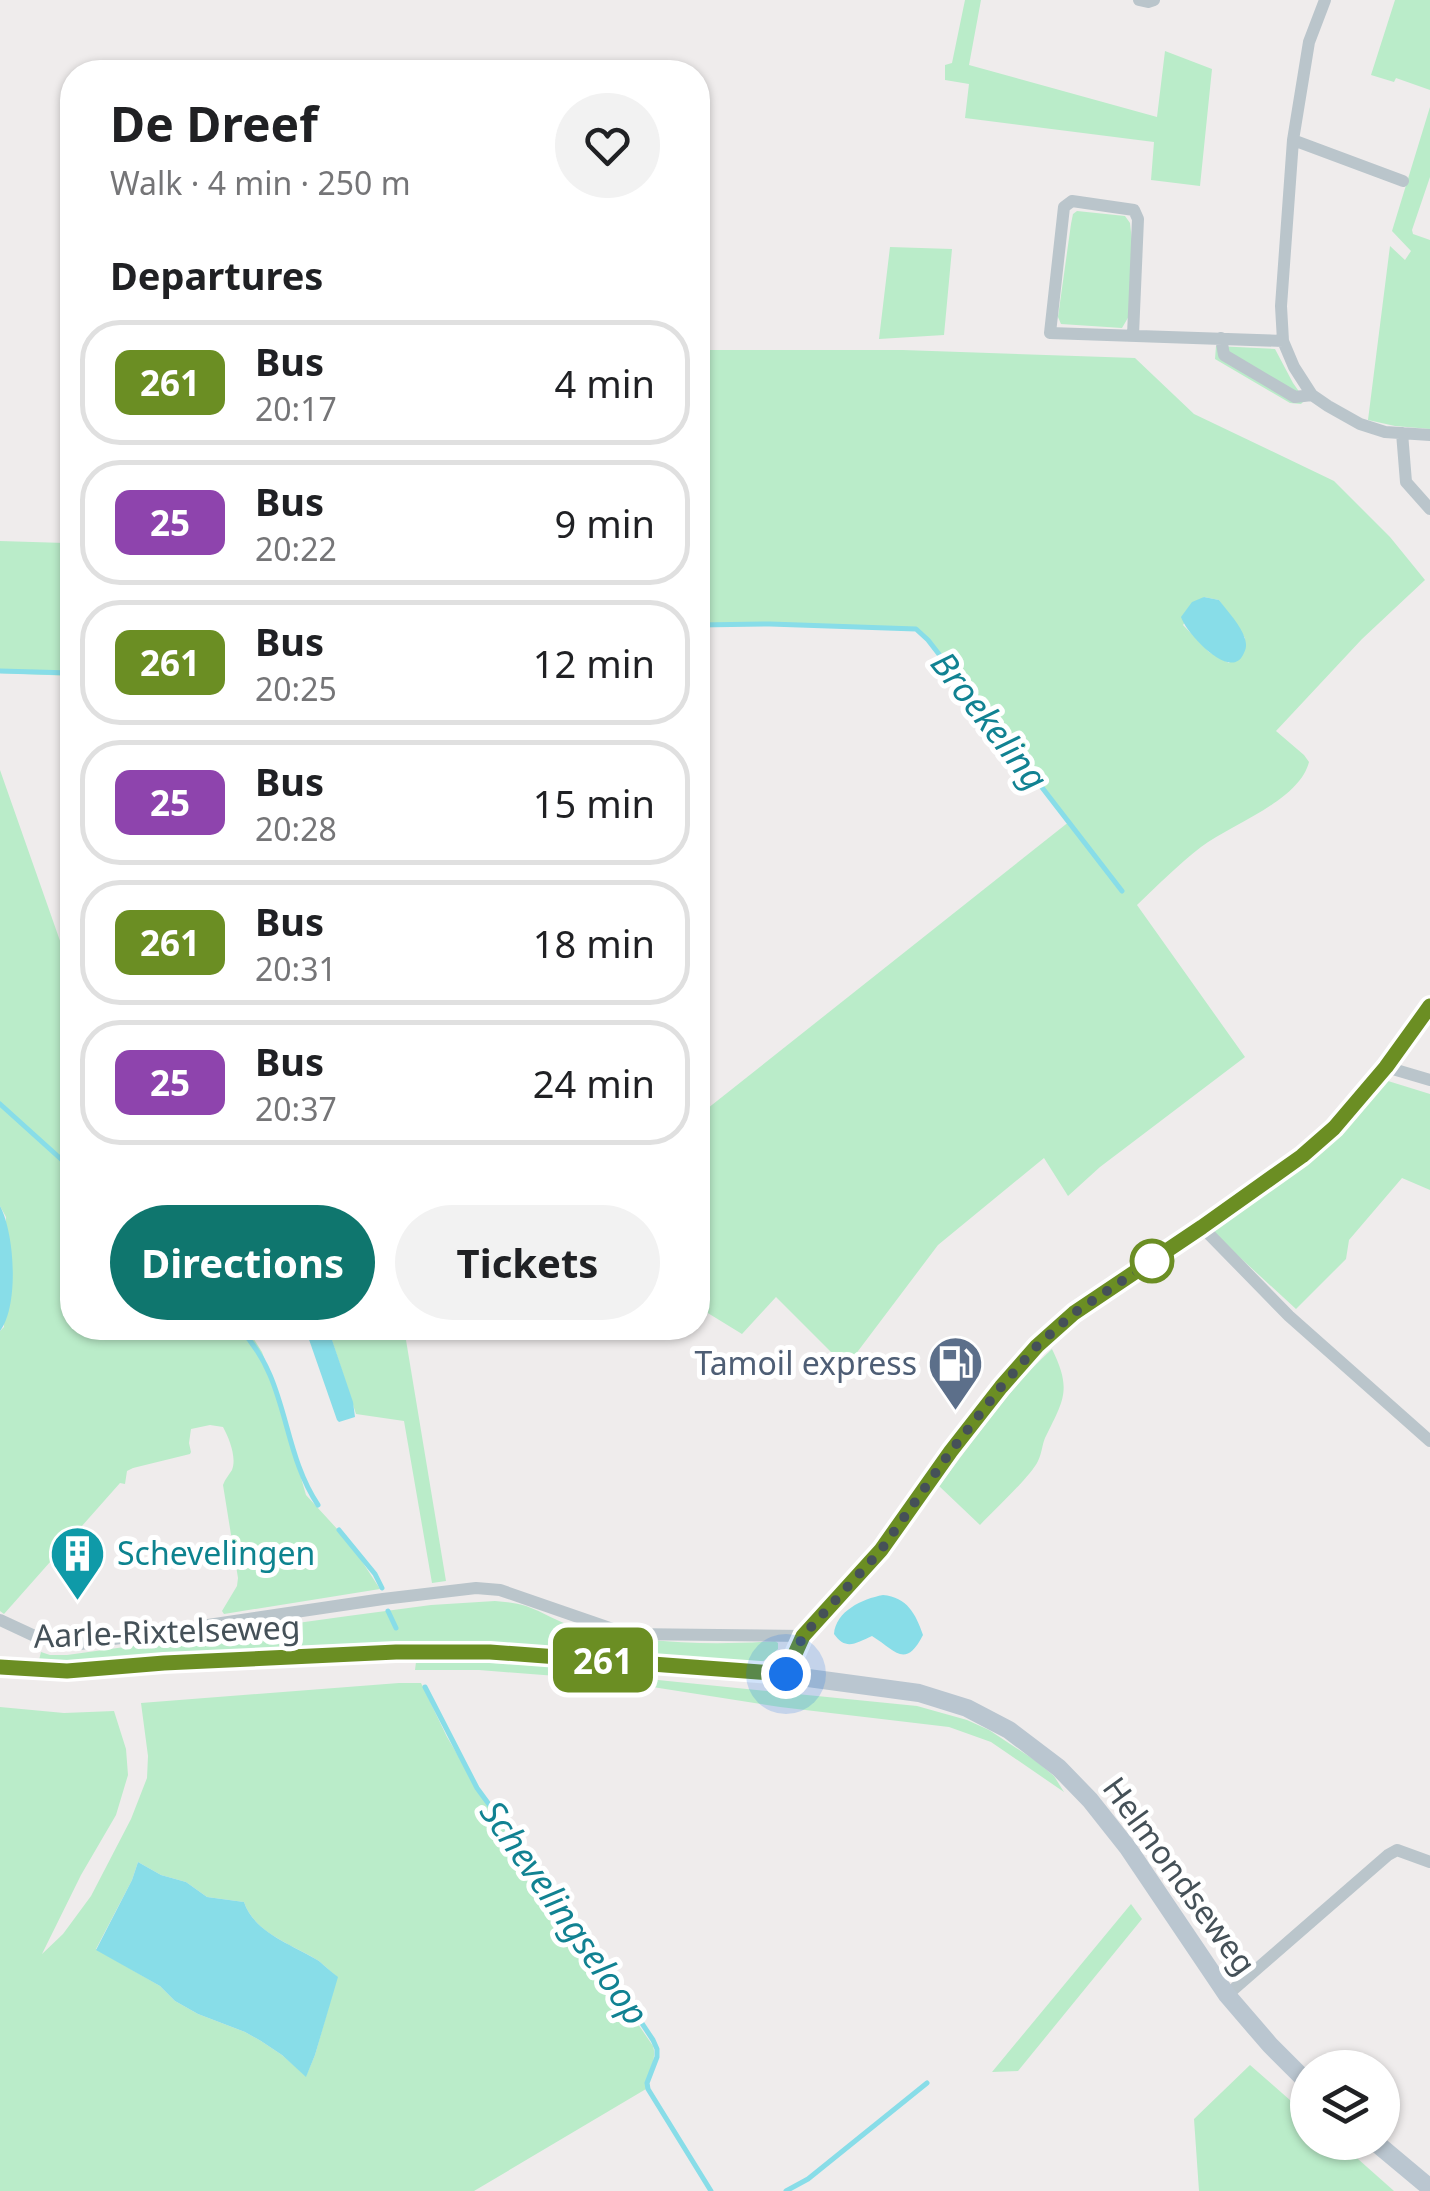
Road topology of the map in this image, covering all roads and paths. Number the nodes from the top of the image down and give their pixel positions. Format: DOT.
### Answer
graph roads {
  1 [pos="1139,0"];
  2 [pos="1154,0"];
  3 [pos="1325,0"];
  4 [pos="1293,140"];
  5 [pos="1403,181"];
  6 [pos="1132,335"];
  7 [pos="1221,338"];
  8 [pos="1283,341"];
  9 [pos="1312,395"];
  10 [pos="1402,433"];
  11 [pos="1430,435"];
  12 [pos="1430,508"];
  13 [pos="1430,1006"];
  14 [pos="1386,1067"];
  15 [pos="1430,1080"];
  16 [pos="1202,1227"];
  17 [pos="1430,1441"];
  18 [pos="0,1620"];
  19 [pos="803,1636"];
  20 [pos="396,1652"];
  21 [pos="0,1667"];
  22 [pos="786,1674"];
  23 [pos="1430,1862"];
  24 [pos="1227,1995"];
  25 [pos="1290,2065"];
  26 [pos="1397,2160"];
  27 [pos="1430,2188"];
  1 -- 2 [label="street"];
  3 -- 4 [label="street"];
  4 -- 5 [label="street"];
  4 -- 8 [label="street"];
  6 -- 6 [label="street"];
  6 -- 7 [label="street"];
  7 -- 8 [label="street"];
  7 -- 9 [label="street"];
  8 -- 9 [label="street"];
  9 -- 10 [label="street"];
  10 -- 11 [label="street"];
  10 -- 12 [label="street"];
  13 -- 14 [label="street"];
  14 -- 15 [label="street"];
  14 -- 16 [label="street"];
  16 -- 17 [label="street"];
  16 -- 19 [label="street"];
  18 -- 19 [label="street, Aarle-Rixtelseweg"];
  19 -- 22 [label="street"];
  20 -- 21 [label="street, Aarle-Rixtelseweg"];
  20 -- 22 [label="street, Helmondseweg"];
  22 -- 24 [label="street, Helmondseweg"];
  23 -- 24 [label="street"];
  24 -- 25 [label="street, Helmondseweg"];
  26 -- 27 [label="street"];
}
